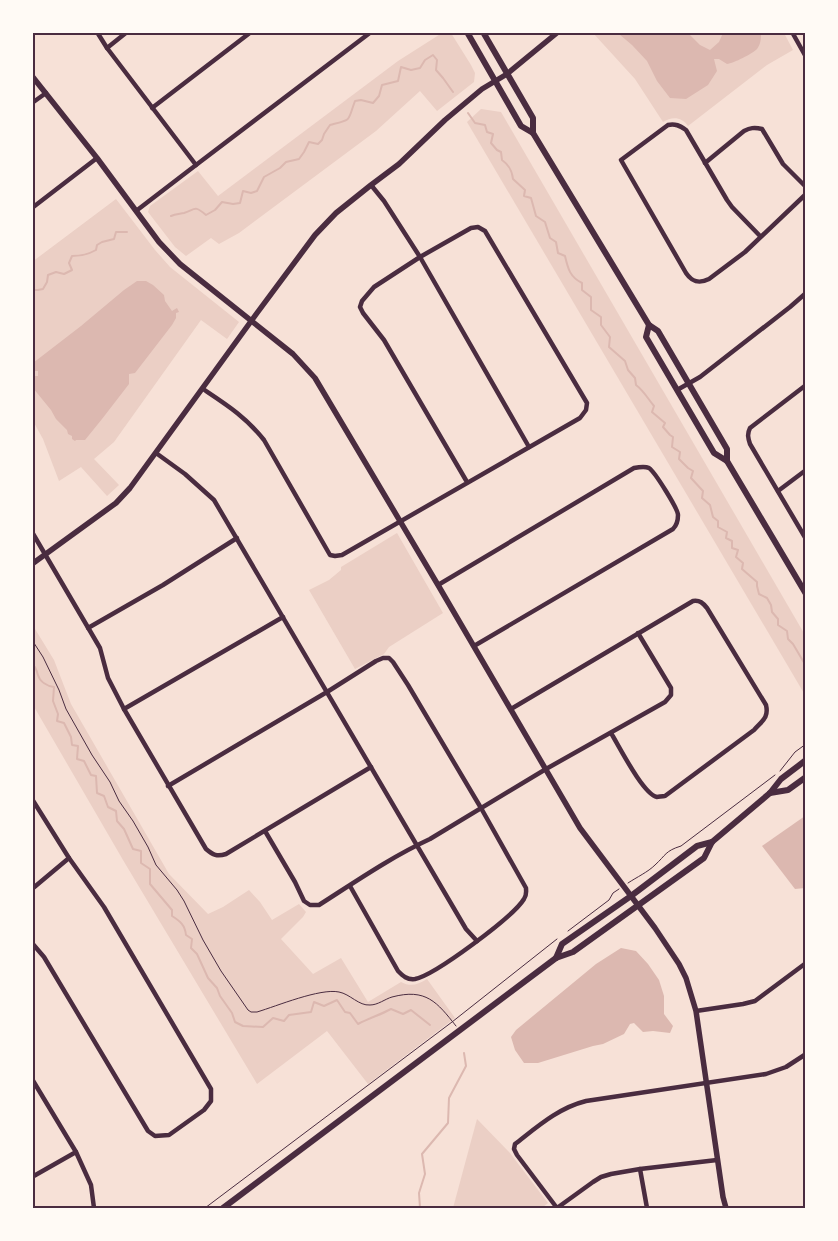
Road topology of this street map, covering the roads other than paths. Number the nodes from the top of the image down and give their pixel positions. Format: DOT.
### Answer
graph roads {
  1 [pos="96,32"];
  2 [pos="127,32"];
  3 [pos="251,32"];
  4 [pos="371,32"];
  5 [pos="467,32"];
  6 [pos="483,32"];
  7 [pos="558,32"];
  8 [pos="792,32"];
  9 [pos="107,48"];
  10 [pos="806,57"];
  11 [pos="507,74"];
  12 [pos="32,76"];
  13 [pos="495,81"];
  14 [pos="46,93"];
  15 [pos="32,103"];
  16 [pos="152,108"];
  17 [pos="533,133"];
  18 [pos="97,158"];
  19 [pos="705,162"];
  20 [pos="196,164"];
  21 [pos="371,185"];
  22 [pos="806,187"];
  23 [pos="806,194"];
  24 [pos="32,208"];
  25 [pos="136,211"];
  26 [pos="761,236"];
  27 [pos="420,257"];
  28 [pos="806,293"];
  29 [pos="252,320"];
  30 [pos="649,326"];
  31 [pos="689,384"];
  32 [pos="806,384"];
  33 [pos="203,389"];
  34 [pos="677,390"];
  35 [pos="530,447"];
  36 [pos="156,453"];
  37 [pos="727,461"];
  38 [pos="806,470"];
  39 [pos="467,482"];
  40 [pos="778,491"];
  41 [pos="400,521"];
  42 [pos="32,532"];
  43 [pos="237,538"];
  44 [pos="806,539"];
  45 [pos="45,554"];
  46 [pos="32,564"];
  47 [pos="438,585"];
  48 [pos="806,594"];
  49 [pos="283,617"];
  50 [pos="88,628"];
  51 [pos="638,633"];
  52 [pos="474,646"];
  53 [pos="327,692"];
  54 [pos="511,709"];
  55 [pos="124,710"];
  56 [pos="611,733"];
  57 [pos="806,760"];
  58 [pos="371,767"];
  59 [pos="546,770"];
  60 [pos="806,777"];
  61 [pos="168,786"];
  62 [pos="770,793"];
  63 [pos="32,799"];
  64 [pos="481,808"];
  65 [pos="265,831"];
  66 [pos="712,842"];
  67 [pos="417,844"];
  68 [pos="69,858"];
  69 [pos="350,886"];
  70 [pos="32,889"];
  71 [pos="631,896"];
  72 [pos="638,906"];
  73 [pos="477,941"];
  74 [pos="32,943"];
  75 [pos="556,958"];
  76 [pos="806,963"];
  77 [pos="696,1010"];
  78 [pos="806,1054"];
  79 [pos="32,1079"];
  80 [pos="706,1084"];
  81 [pos="76,1152"];
  82 [pos="717,1160"];
  83 [pos="640,1169"];
  84 [pos="32,1177"];
  85 [pos="94,1208"];
  86 [pos="223,1208"];
  87 [pos="557,1208"];
  88 [pos="647,1208"];
  89 [pos="726,1208"];
  1 -- 9 [label="street"];
  2 -- 9 [label="street"];
  3 -- 16 [label="street"];
  4 -- 20 [label="street"];
  5 -- 13 [label="main road"];
  6 -- 11 [label="main road"];
  7 -- 11 [label="street"];
  8 -- 10 [label="street"];
  9 -- 16 [label="street"];
  11 -- 13 [label="street"];
  11 -- 17 [label="main road"];
  12 -- 14 [label="street"];
  13 -- 17 [label="main road"];
  13 -- 21 [label="street"];
  14 -- 15 [label="street"];
  14 -- 18 [label="street"];
  16 -- 20 [label="street"];
  17 -- 30 [label="main road"];
  18 -- 24 [label="street"];
  18 -- 25 [label="street"];
  19 -- 22 [label="street"];
  19 -- 26 [label="street"];
  19 -- 26 [label="street"];
  20 -- 25 [label="street"];
  21 -- 27 [label="street"];
  21 -- 29 [label="street"];
  23 -- 26 [label="street"];
  25 -- 29 [label="street"];
  27 -- 35 [label="street"];
  27 -- 35 [label="street"];
  27 -- 39 [label="street"];
  28 -- 31 [label="street"];
  29 -- 33 [label="street"];
  29 -- 41 [label="street"];
  30 -- 31 [label="main road"];
  30 -- 34 [label="main road"];
  31 -- 34 [label="street"];
  31 -- 37 [label="main road"];
  32 -- 40 [label="street"];
  33 -- 36 [label="street"];
  33 -- 41 [label="street"];
  34 -- 37 [label="main road"];
  35 -- 39 [label="street"];
  36 -- 43 [label="street"];
  36 -- 45 [label="street"];
  37 -- 48 [label="main road"];
  38 -- 40 [label="street"];
  39 -- 41 [label="street"];
  40 -- 44 [label="street"];
  41 -- 47 [label="street"];
  42 -- 45 [label="street"];
  43 -- 49 [label="street"];
  43 -- 50 [label="street"];
  45 -- 46 [label="street"];
  45 -- 50 [label="street"];
  47 -- 52 [label="street"];
  47 -- 52 [label="street"];
  49 -- 53 [label="street"];
  49 -- 55 [label="street"];
  50 -- 55 [label="street"];
  51 -- 54 [label="street"];
  51 -- 56 [label="street"];
  51 -- 56 [label="street"];
  52 -- 54 [label="street"];
  53 -- 58 [label="street"];
  53 -- 61 [label="street"];
  53 -- 64 [label="street"];
  54 -- 59 [label="street"];
  55 -- 61 [label="street"];
  56 -- 59 [label="street"];
  57 -- 62 [label="main road"];
  58 -- 65 [label="street"];
  58 -- 67 [label="street"];
  59 -- 64 [label="street"];
  59 -- 71 [label="street"];
  60 -- 62 [label="main road"];
  61 -- 65 [label="street"];
  62 -- 66 [label="main road"];
  63 -- 68 [label="street"];
  64 -- 67 [label="street"];
  64 -- 73 [label="street"];
  65 -- 69 [label="street"];
  66 -- 71 [label="main road"];
  66 -- 72 [label="main road"];
  67 -- 69 [label="street"];
  67 -- 73 [label="street"];
  68 -- 70 [label="street"];
  68 -- 74 [label="street"];
  69 -- 73 [label="street"];
  71 -- 72 [label="street"];
  71 -- 75 [label="main road"];
  72 -- 75 [label="main road"];
  72 -- 77 [label="street"];
  75 -- 86 [label="main road"];
  76 -- 77 [label="street"];
  77 -- 80 [label="street"];
  78 -- 80 [label="street"];
  79 -- 81 [label="street"];
  80 -- 82 [label="street"];
  80 -- 87 [label="street"];
  81 -- 84 [label="street"];
  81 -- 85 [label="street"];
  82 -- 83 [label="street"];
  82 -- 89 [label="street"];
  83 -- 87 [label="street"];
  83 -- 88 [label="street"];
}
